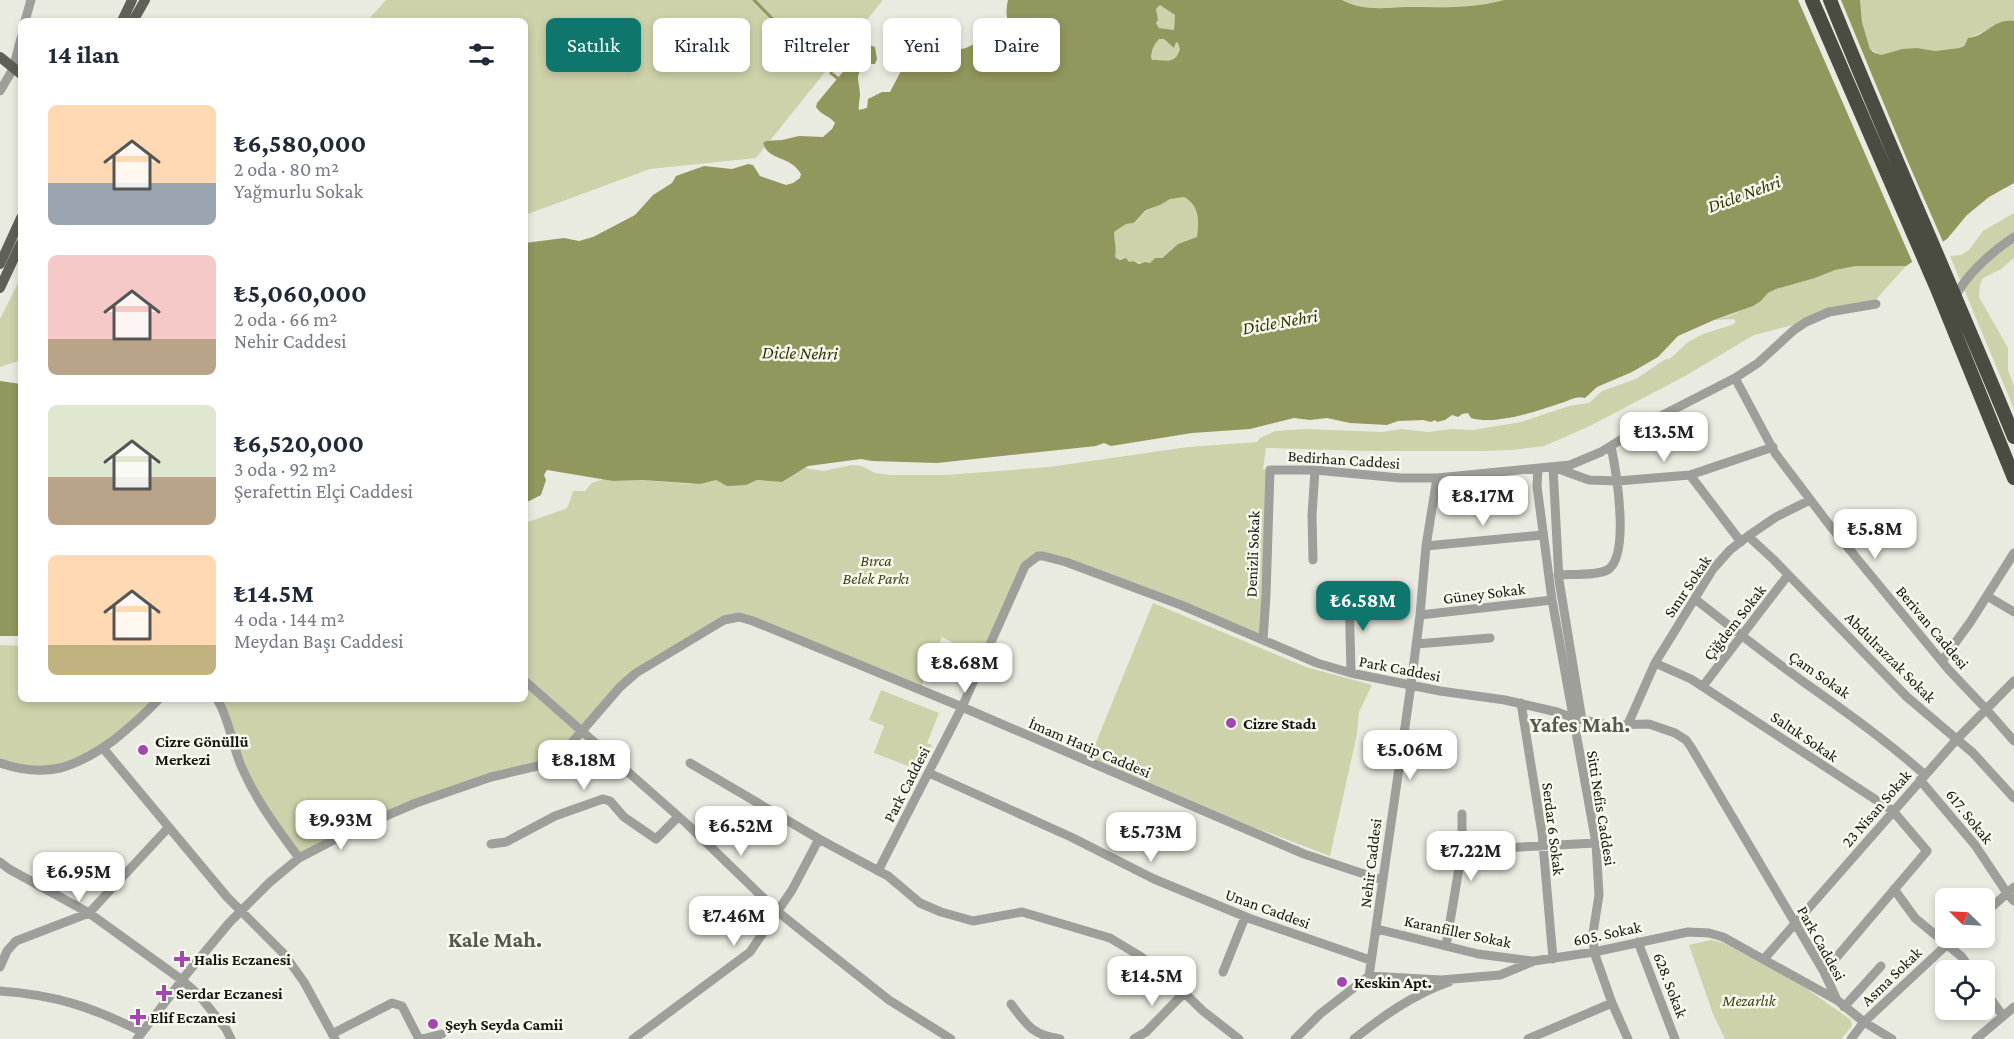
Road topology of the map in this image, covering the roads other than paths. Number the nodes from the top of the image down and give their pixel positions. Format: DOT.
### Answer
graph roads {
  1 [pos="31,0"];
  2 [pos="132,0"];
  3 [pos="145,0"];
  4 [pos="1812,0"];
  5 [pos="1830,0"];
  6 [pos="26,18"];
  7 [pos="123,18"];
  8 [pos="136,18"];
  9 [pos="0,57"];
  10 [pos="17,71"];
  11 [pos="0,91"];
  12 [pos="18,225"];
  13 [pos="2014,237"];
  14 [pos="18,249"];
  15 [pos="0,264"];
  16 [pos="0,288"];
  17 [pos="1953,289"];
  18 [pos="1876,304"];
  19 [pos="1735,378"];
  20 [pos="2014,437"];
  21 [pos="1611,446"];
  22 [pos="1773,447"];
  23 [pos="1553,467"];
  24 [pos="1538,469"];
  25 [pos="1270,470"];
  26 [pos="1314,470"];
  27 [pos="1690,475"];
  28 [pos="1437,478"];
  29 [pos="2014,478"];
  30 [pos="1618,481"];
  31 [pos="1810,500"];
  32 [pos="1543,535"];
  33 [pos="1744,539"];
  34 [pos="1426,546"];
  35 [pos="2014,553"];
  36 [pos="1312,560"];
  37 [pos="1558,575"];
  38 [pos="1788,575"];
  39 [pos="1349,591"];
  40 [pos="1987,596"];
  41 [pos="1695,599"];
  42 [pos="1552,600"];
  43 [pos="2014,612"];
  44 [pos="1420,615"];
  45 [pos="1741,635"];
  46 [pos="1490,638"];
  47 [pos="1263,640"];
  48 [pos="1416,644"];
  49 [pos="1942,661"];
  50 [pos="1655,663"];
  51 [pos="1351,673"];
  52 [pos="2014,681"];
  53 [pos="528,684"];
  54 [pos="1411,686"];
  55 [pos="1703,686"];
  56 [pos="156,702"];
  57 [pos="219,702"];
  58 [pos="1521,703"];
  59 [pos="962,707"];
  60 [pos="1986,709"];
  61 [pos="1577,719"];
  62 [pos="1628,724"];
  63 [pos="582,733"];
  64 [pos="1957,739"];
  65 [pos="2014,741"];
  66 [pos="103,748"];
  67 [pos="0,762"];
  68 [pos="690,763"];
  69 [pos="929,773"];
  70 [pos="1923,778"];
  71 [pos="2014,798"];
  72 [pos="1893,811"];
  73 [pos="1462,814"];
  74 [pos="678,817"];
  75 [pos="168,828"];
  76 [pos="819,839"];
  77 [pos="1596,843"];
  78 [pos="491,844"];
  79 [pos="1543,847"];
  80 [pos="1462,850"];
  81 [pos="299,858"];
  82 [pos="0,862"];
  83 [pos="878,871"];
  84 [pos="1382,880"];
  85 [pos="1894,890"];
  86 [pos="2010,890"];
  87 [pos="2014,901"];
  88 [pos="1995,904"];
  89 [pos="242,911"];
  90 [pos="777,911"];
  91 [pos="89,914"];
  92 [pos="1245,917"];
  93 [pos="1795,924"];
  94 [pos="1377,929"];
  95 [pos="1935,931"];
  96 [pos="1638,942"];
  97 [pos="1446,946"];
  98 [pos="1942,948"];
  99 [pos="1594,952"];
  100 [pos="1553,959"];
  101 [pos="1764,959"];
  102 [pos="1370,960"];
  103 [pos="1534,961"];
  104 [pos="1881,966"];
  105 [pos="0,967"];
  106 [pos="1223,972"];
  107 [pos="1824,972"];
  108 [pos="1369,976"];
  109 [pos="1460,978"];
  110 [pos="182,980"];
  111 [pos="0,991"];
  112 [pos="1184,993"];
  113 [pos="1612,1003"];
  114 [pos="1011,1004"];
  115 [pos="1841,1004"];
  116 [pos="1995,1005"];
  117 [pos="2014,1007"];
  118 [pos="2003,1016"];
  119 [pos="1864,1022"];
  120 [pos="441,1034"];
  121 [pos="140,1035"];
  122 [pos="334,1037"];
  123 [pos="231,1039"];
  124 [pos="633,1039"];
  125 [pos="951,1039"];
  126 [pos="1060,1039"];
  127 [pos="1134,1039"];
  128 [pos="1239,1039"];
  129 [pos="1295,1039"];
  130 [pos="1354,1039"];
  131 [pos="1528,1039"];
  132 [pos="1628,1039"];
  133 [pos="1675,1039"];
  134 [pos="1851,1039"];
  135 [pos="1892,1039"];
  136 [pos="1976,1039"];
  1 -- 6 [label="street"];
  2 -- 7 [label="main road"];
  3 -- 8 [label="main road"];
  4 -- 29 [label="highway"];
  5 -- 17 [label="highway"];
  9 -- 10 [label="main road"];
  10 -- 11 [label="street"];
  12 -- 15 [label="main road"];
  13 -- 17 [label="street"];
  14 -- 16 [label="main road"];
  17 -- 20 [label="highway"];
  18 -- 19 [label="street, Bedirhan Caddesi"];
  19 -- 21 [label="street, Bedirhan Caddesi"];
  19 -- 22 [label="street, Berivan Caddesi"];
  21 -- 23 [label="street, Bedirhan Caddesi"];
  21 -- 30 [label="street"];
  22 -- 27 [label="street"];
  22 -- 31 [label="street, Berivan Caddesi"];
  23 -- 24 [label="street, Bedirhan Caddesi"];
  23 -- 30 [label="street"];
  23 -- 37 [label="street"];
  24 -- 28 [label="street, Bedirhan Caddesi"];
  24 -- 32 [label="street, Sitti Nefis Caddesi"];
  25 -- 26 [label="street, Bedirhan Caddesi"];
  25 -- 47 [label="street, Denizli Sokak"];
  26 -- 28 [label="street, Bedirhan Caddesi"];
  26 -- 36 [label="street"];
  27 -- 30 [label="street"];
  27 -- 33 [label="street, Abdulrazzak Sokak"];
  28 -- 34 [label="street, Nehir Caddesi"];
  30 -- 37 [label="street"];
  31 -- 33 [label="street, Sınır Sokak"];
  31 -- 49 [label="street, Berivan Caddesi"];
  32 -- 34 [label="street"];
  32 -- 42 [label="street, Sitti Nefis Caddesi"];
  33 -- 38 [label="street, Abdulrazzak Sokak"];
  33 -- 41 [label="street, Sınır Sokak"];
  34 -- 44 [label="street, Nehir Caddesi"];
  35 -- 40 [label="street"];
  37 -- 61 [label="street"];
  38 -- 45 [label="street, Çiğdem Sokak"];
  38 -- 64 [label="street, Abdulrazzak Sokak"];
  39 -- 51 [label="street"];
  40 -- 43 [label="street"];
  40 -- 49 [label="street"];
  41 -- 45 [label="street, Çam Sokak"];
  41 -- 50 [label="street, Sınır Sokak"];
  42 -- 44 [label="street, Güney Sokak"];
  42 -- 61 [label="street, Sitti Nefis Caddesi"];
  44 -- 48 [label="street, Nehir Caddesi"];
  45 -- 55 [label="street, Çiğdem Sokak"];
  45 -- 70 [label="street, Çam Sokak"];
  46 -- 48 [label="street"];
  47 -- 51 [label="street, Park Caddesi"];
  47 -- 59 [label="street, Park Caddesi"];
  48 -- 54 [label="street, Nehir Caddesi"];
  49 -- 60 [label="street, Berivan Caddesi"];
  50 -- 55 [label="street, Saltık Sokak"];
  50 -- 62 [label="street, Sınır Sokak"];
  51 -- 54 [label="street, Park Caddesi"];
  52 -- 60 [label="street, 23 Nisan Sokak"];
  53 -- 63 [label="street"];
  54 -- 58 [label="street, Park Caddesi"];
  54 -- 84 [label="street, Nehir Caddesi"];
  55 -- 72 [label="street, Saltık Sokak"];
  56 -- 66 [label="street"];
  57 -- 81 [label="street"];
  58 -- 61 [label="street, Park Caddesi"];
  58 -- 79 [label="street, Serdar 6 Sokak"];
  59 -- 63 [label="street, İmam Hatip Caddesi"];
  59 -- 69 [label="street, Park Caddesi"];
  59 -- 84 [label="street, İmam Hatip Caddesi"];
  60 -- 64 [label="street, 23 Nisan Sokak"];
  60 -- 65 [label="street, Berivan Caddesi"];
  61 -- 62 [label="street, Park Caddesi"];
  61 -- 77 [label="street, Sitti Nefis Caddesi"];
  62 -- 93 [label="street, Park Caddesi"];
  63 -- 74 [label="street"];
  63 -- 81 [label="street"];
  64 -- 70 [label="street, 23 Nisan Sokak"];
  64 -- 71 [label="street, Abdulrazzak Sokak"];
  66 -- 67 [label="street"];
  66 -- 75 [label="street"];
  68 -- 76 [label="street"];
  69 -- 83 [label="street, Park Caddesi"];
  69 -- 92 [label="street, Unan Caddesi"];
  70 -- 72 [label="street, 23 Nisan Sokak"];
  70 -- 86 [label="street, 617. Sokak"];
  72 -- 85 [label="street, Saltık Sokak"];
  72 -- 93 [label="street, 23 Nisan Sokak"];
  73 -- 80 [label="street"];
  74 -- 78 [label="street"];
  74 -- 90 [label="street"];
  75 -- 89 [label="street"];
  75 -- 91 [label="street"];
  76 -- 83 [label="street"];
  76 -- 90 [label="street"];
  77 -- 79 [label="street"];
  77 -- 99 [label="street, Sitti Nefis Caddesi"];
  79 -- 80 [label="street"];
  79 -- 100 [label="street, Serdar 6 Sokak"];
  80 -- 97 [label="street"];
  81 -- 89 [label="street"];
  82 -- 91 [label="street"];
  83 -- 112 [label="street"];
  84 -- 94 [label="street, Nehir Caddesi"];
  85 -- 95 [label="street"];
  85 -- 107 [label="street"];
  86 -- 87 [label="street, 617. Sokak"];
  86 -- 88 [label="street"];
  89 -- 110 [label="street"];
  89 -- 122 [label="street"];
  90 -- 124 [label="street"];
  90 -- 125 [label="street"];
  91 -- 105 [label="street"];
  91 -- 110 [label="street"];
  92 -- 102 [label="street, Unan Caddesi"];
  92 -- 106 [label="street"];
  93 -- 101 [label="street, 23 Nisan Sokak"];
  93 -- 107 [label="street, Park Caddesi"];
  94 -- 97 [label="street, Karanfiller Sokak"];
  94 -- 102 [label="street, Nehir Caddesi"];
  96 -- 99 [label="street, 605. Sokak"];
  96 -- 101 [label="street, 605. Sokak"];
  96 -- 133 [label="street, 628. Sokak"];
  97 -- 103 [label="street, Karanfiller Sokak"];
  98 -- 119 [label="street, Asma Sokak"];
  99 -- 100 [label="street, 605. Sokak"];
  99 -- 113 [label="street, Sitti Nefis Caddesi"];
  100 -- 103 [label="street, 605. Sokak"];
  101 -- 115 [label="street, 605. Sokak"];
  102 -- 108 [label="street, Nehir Caddesi"];
  103 -- 109 [label="street, 605. Sokak"];
  104 -- 115 [label="street"];
  107 -- 115 [label="street, Park Caddesi"];
  108 -- 109 [label="street, 605. Sokak"];
  108 -- 129 [label="street"];
  109 -- 130 [label="street"];
  110 -- 121 [label="street"];
  110 -- 123 [label="street"];
  111 -- 121 [label="street"];
  112 -- 127 [label="street"];
  112 -- 128 [label="street"];
  113 -- 131 [label="street"];
  113 -- 132 [label="street, Sitti Nefis Caddesi"];
  114 -- 126 [label="street"];
  115 -- 119 [label="street, Park Caddesi"];
  116 -- 118 [label="street"];
  117 -- 118 [label="street"];
  118 -- 136 [label="street"];
  119 -- 134 [label="street, Asma Sokak"];
  119 -- 135 [label="street, Park Caddesi"];
  120 -- 122 [label="street"];
}
